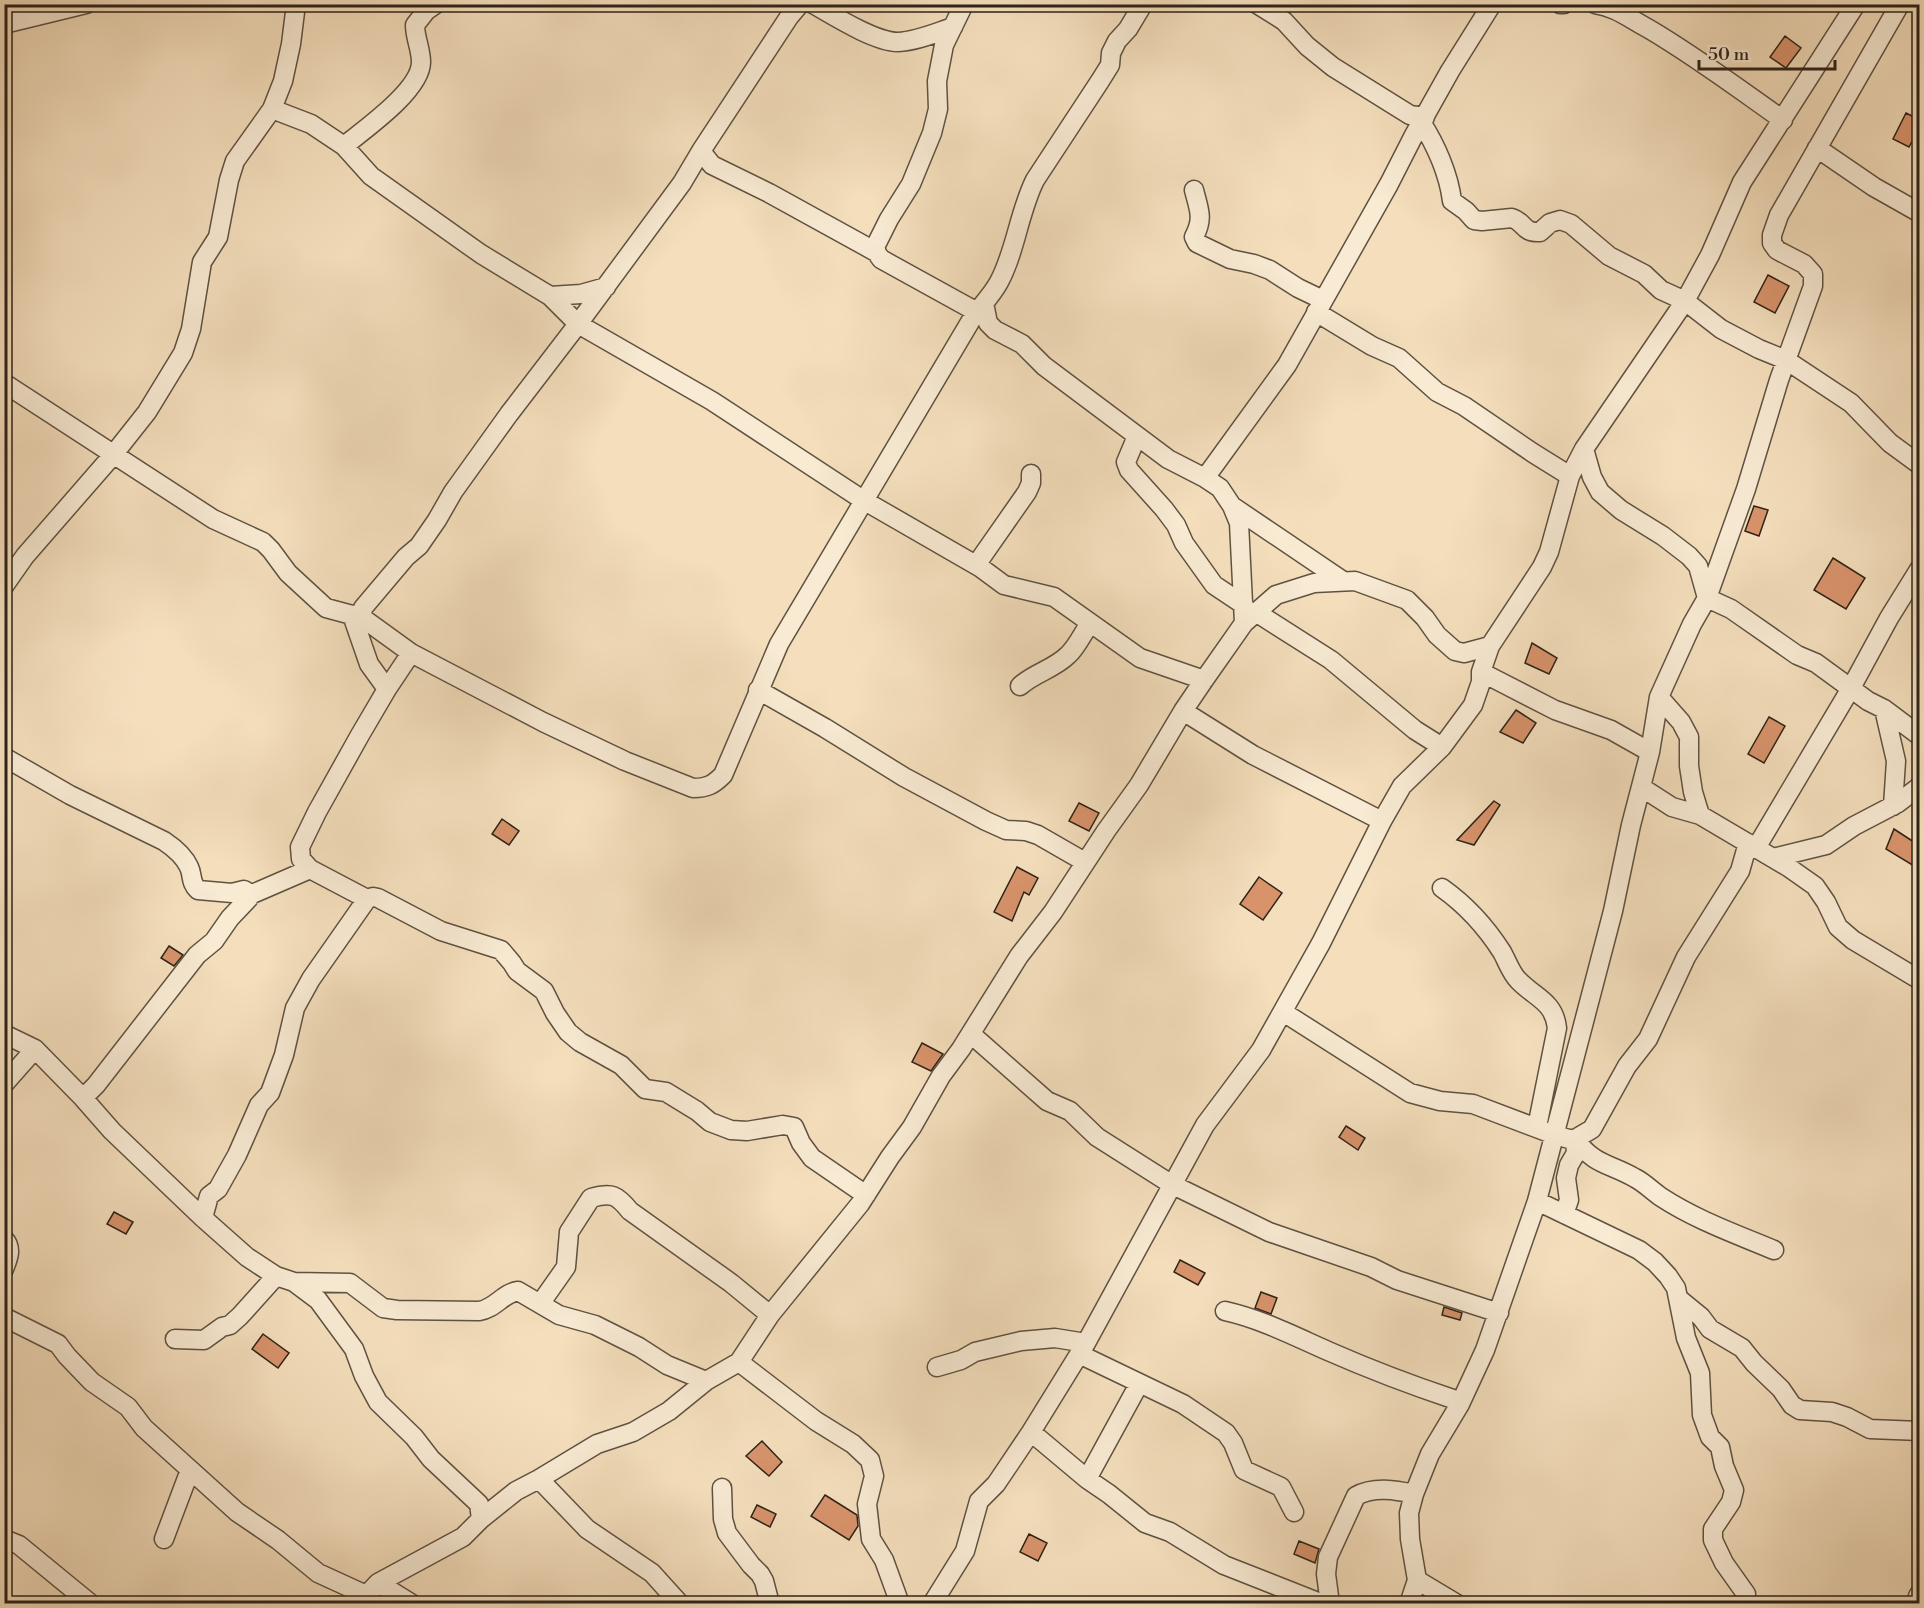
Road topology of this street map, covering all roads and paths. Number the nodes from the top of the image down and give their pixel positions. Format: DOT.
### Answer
graph roads {
  1 [pos="86,4"];
  2 [pos="296,4"];
  3 [pos="436,4"];
  4 [pos="800,4"];
  5 [pos="813,4"];
  6 [pos="964,4"];
  7 [pos="1143,4"];
  8 [pos="1257,4"];
  9 [pos="1492,4"];
  10 [pos="1595,4"];
  11 [pos="1856,4"];
  12 [pos="1900,4"];
  13 [pos="4,24"];
  14 [pos="953,27"];
  15 [pos="272,109"];
  16 [pos="1783,120"];
  17 [pos="1417,123"];
  18 [pos="344,146"];
  19 [pos="1817,148"];
  20 [pos="706,158"];
  21 [pos="1194,190"];
  22 [pos="1920,213"];
  23 [pos="876,252"];
  24 [pos="606,287"];
  25 [pos="550,296"];
  26 [pos="1685,301"];
  27 [pos="1320,306"];
  28 [pos="981,313"];
  29 [pos="578,324"];
  30 [pos="1786,360"];
  31 [pos="4,383"];
  32 [pos="1137,436"];
  33 [pos="1584,449"];
  34 [pos="113,455"];
  35 [pos="1920,465"];
  36 [pos="1031,474"];
  37 [pos="1570,476"];
  38 [pos="1206,478"];
  39 [pos="863,500"];
  40 [pos="1232,506"];
  41 [pos="976,565"];
  42 [pos="1920,568"];
  43 [pos="1343,582"];
  44 [pos="4,586"];
  45 [pos="1707,598"];
  46 [pos="357,614"];
  47 [pos="1248,614"];
  48 [pos="1090,623"];
  49 [pos="1490,646"];
  50 [pos="411,653"];
  51 [pos="1481,672"];
  52 [pos="1204,680"];
  53 [pos="1020,686"];
  54 [pos="1851,688"];
  55 [pos="387,689"];
  56 [pos="758,690"];
  57 [pos="1659,697"];
  58 [pos="1884,709"];
  59 [pos="1183,711"];
  60 [pos="1920,736"];
  61 [pos="1442,747"];
  62 [pos="1650,752"];
  63 [pos="4,757"];
  64 [pos="1920,786"];
  65 [pos="1641,787"];
  66 [pos="1893,806"];
  67 [pos="1700,815"];
  68 [pos="1382,821"];
  69 [pos="1759,850"];
  70 [pos="1085,862"];
  71 [pos="310,869"];
  72 [pos="1442,888"];
  73 [pos="250,896"];
  74 [pos="367,899"];
  75 [pos="1920,980"];
  76 [pos="1283,1011"];
  77 [pos="4,1034"];
  78 [pos="971,1034"];
  79 [pos="35,1049"];
  80 [pos="4,1084"];
  81 [pos="83,1098"];
  82 [pos="1538,1127"];
  83 [pos="1555,1135"];
  84 [pos="1575,1139"];
  85 [pos="1171,1184"];
  86 [pos="866,1195"];
  87 [pos="1537,1201"];
  88 [pos="1564,1214"];
  89 [pos="203,1218"];
  90 [pos="4,1239"];
  91 [pos="1774,1250"];
  92 [pos="4,1269"];
  93 [pos="276,1276"];
  94 [pos="294,1282"];
  95 [pos="1678,1299"];
  96 [pos="540,1304"];
  97 [pos="1225,1311"];
  98 [pos="1499,1313"];
  99 [pos="770,1315"];
  100 [pos="4,1317"];
  101 [pos="175,1339"];
  102 [pos="1082,1349"];
  103 [pos="739,1362"];
  104 [pos="937,1367"];
  105 [pos="706,1381"];
  106 [pos="1139,1384"];
  107 [pos="1460,1404"];
  108 [pos="1920,1431"];
  109 [pos="1031,1432"];
  110 [pos="190,1470"];
  111 [pos="539,1479"];
  112 [pos="1087,1479"];
  113 [pos="722,1488"];
  114 [pos="1414,1494"];
  115 [pos="485,1510"];
  116 [pos="1294,1512"];
  117 [pos="4,1539"];
  118 [pos="165,1539"];
  119 [pos="1416,1580"];
  120 [pos="367,1594"];
  121 [pos="91,1604"];
  122 [pos="412,1604"];
  123 [pos="680,1604"];
  124 [pos="770,1604"];
  125 [pos="900,1604"];
  126 [pos="932,1604"];
  127 [pos="1323,1604"];
  128 [pos="1330,1604"];
  129 [pos="1409,1604"];
  130 [pos="1457,1604"];
  131 [pos="1745,1604"];
  1 -- 13 [label="street"];
  2 -- 15 [label="street"];
  3 -- 18 [label="street"];
  4 -- 20 [label="street"];
  5 -- 14 [label="street"];
  6 -- 14 [label="street"];
  7 -- 28 [label="street"];
  8 -- 17 [label="street"];
  9 -- 17 [label="street"];
  10 -- 16 [label="street"];
  11 -- 16 [label="street"];
  12 -- 19 [label="street"];
  14 -- 23 [label="street"];
  15 -- 18 [label="street"];
  15 -- 34 [label="street"];
  16 -- 26 [label="street"];
  17 -- 26 [label="street"];
  17 -- 27 [label="street"];
  18 -- 25 [label="street"];
  19 -- 22 [label="street"];
  19 -- 30 [label="street"];
  20 -- 23 [label="street"];
  20 -- 24 [label="street"];
  21 -- 27 [label="street"];
  23 -- 28 [label="street"];
  24 -- 25 [label="street"];
  24 -- 29 [label="street"];
  25 -- 29 [label="street"];
  26 -- 30 [label="street"];
  26 -- 33 [label="street"];
  27 -- 37 [label="street"];
  27 -- 38 [label="street"];
  28 -- 32 [label="street"];
  28 -- 39 [label="street"];
  29 -- 39 [label="street"];
  29 -- 46 [label="street"];
  30 -- 35 [label="street"];
  30 -- 45 [label="street"];
  31 -- 34 [label="street"];
  32 -- 38 [label="street"];
  32 -- 47 [label="street"];
  33 -- 37 [label="street"];
  33 -- 45 [label="street"];
  34 -- 44 [label="street"];
  34 -- 46 [label="street"];
  36 -- 41 [label="street"];
  37 -- 49 [label="street"];
  38 -- 40 [label="street"];
  39 -- 41 [label="street"];
  39 -- 56 [label="street"];
  40 -- 43 [label="street"];
  40 -- 47 [label="street"];
  41 -- 48 [label="street"];
  42 -- 54 [label="street"];
  43 -- 47 [label="street"];
  43 -- 49 [label="street"];
  45 -- 54 [label="street"];
  45 -- 57 [label="street"];
  46 -- 50 [label="street"];
  46 -- 55 [label="street"];
  47 -- 52 [label="street"];
  47 -- 61 [label="street"];
  48 -- 52 [label="street"];
  48 -- 53 [label="street"];
  49 -- 51 [label="street"];
  50 -- 55 [label="street"];
  50 -- 56 [label="street"];
  51 -- 61 [label="street"];
  51 -- 62 [label="street"];
  52 -- 59 [label="street"];
  54 -- 58 [label="street"];
  54 -- 69 [label="street"];
  55 -- 71 [label="street"];
  56 -- 70 [label="street"];
  57 -- 62 [label="street"];
  57 -- 67 [label="street"];
  58 -- 60 [label="street"];
  58 -- 66 [label="street"];
  59 -- 68 [label="street"];
  59 -- 70 [label="street"];
  61 -- 68 [label="street"];
  62 -- 65 [label="street"];
  63 -- 73 [label="street"];
  64 -- 66 [label="street"];
  65 -- 67 [label="street"];
  65 -- 83 [label="street"];
  66 -- 69 [label="street"];
  67 -- 69 [label="street"];
  68 -- 76 [label="street"];
  69 -- 75 [label="street"];
  69 -- 84 [label="street"];
  70 -- 78 [label="street"];
  71 -- 73 [label="street"];
  71 -- 74 [label="street"];
  72 -- 82 [label="street"];
  73 -- 81 [label="street"];
  74 -- 86 [label="street"];
  74 -- 89 [label="street"];
  76 -- 82 [label="street"];
  76 -- 85 [label="street"];
  77 -- 79 [label="street"];
  78 -- 85 [label="street"];
  78 -- 86 [label="street"];
  79 -- 80 [label="street"];
  79 -- 81 [label="street"];
  81 -- 89 [label="street"];
  82 -- 83 [label="street"];
  83 -- 84 [label="street"];
  83 -- 87 [label="street"];
  84 -- 88 [label="street"];
  84 -- 91 [label="street"];
  85 -- 98 [label="street"];
  85 -- 102 [label="street"];
  86 -- 99 [label="street"];
  87 -- 88 [label="street"];
  87 -- 98 [label="street"];
  88 -- 95 [label="street"];
  89 -- 93 [label="street"];
  90 -- 92 [label="street"];
  93 -- 94 [label="street"];
  93 -- 101 [label="street"];
  94 -- 96 [label="street"];
  94 -- 115 [label="street"];
  95 -- 108 [label="street"];
  95 -- 131 [label="street"];
  96 -- 99 [label="street"];
  96 -- 105 [label="street"];
  97 -- 107 [label="street"];
  98 -- 107 [label="street"];
  99 -- 103 [label="street"];
  100 -- 110 [label="street"];
  102 -- 104 [label="street"];
  102 -- 106 [label="street"];
  102 -- 109 [label="street"];
  103 -- 105 [label="street"];
  103 -- 125 [label="street"];
  105 -- 111 [label="street"];
  106 -- 112 [label="street"];
  106 -- 116 [label="street"];
  107 -- 114 [label="street"];
  109 -- 112 [label="street"];
  109 -- 126 [label="street"];
  110 -- 118 [label="street"];
  110 -- 120 [label="street"];
  111 -- 115 [label="street"];
  111 -- 123 [label="street"];
  112 -- 127 [label="street"];
  113 -- 124 [label="street"];
  114 -- 119 [label="street"];
  114 -- 128 [label="street"];
  115 -- 120 [label="street"];
  117 -- 121 [label="street"];
  119 -- 129 [label="street"];
  119 -- 130 [label="street"];
  120 -- 122 [label="street"];
}
